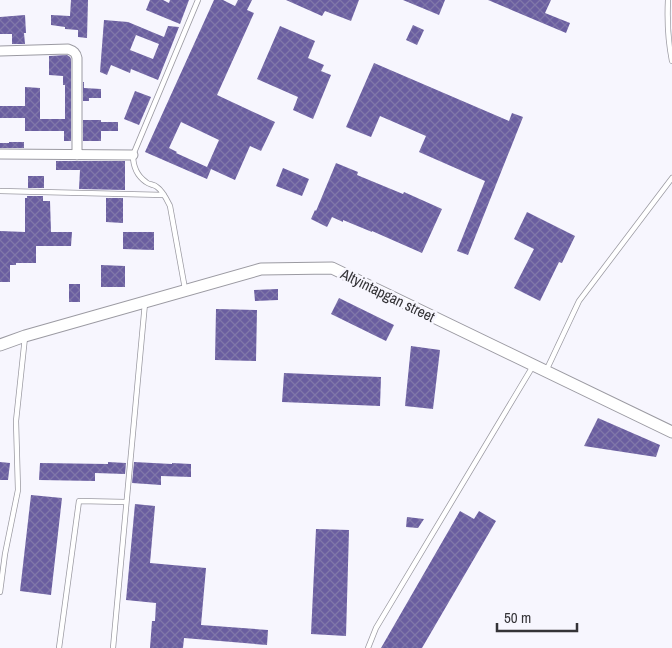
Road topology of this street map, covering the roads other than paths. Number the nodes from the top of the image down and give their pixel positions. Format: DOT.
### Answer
graph roads {
  1 [pos="198,0"];
  2 [pos="668,0"];
  3 [pos="0,50"];
  4 [pos="672,61"];
  5 [pos="0,154"];
  6 [pos="77,154"];
  7 [pos="133,154"];
  8 [pos="672,178"];
  9 [pos="0,191"];
  10 [pos="164,195"];
  11 [pos="186,290"];
  12 [pos="146,302"];
  13 [pos="25,336"];
  14 [pos="0,345"];
  15 [pos="533,365"];
  16 [pos="546,371"];
  17 [pos="672,432"];
  18 [pos="126,502"];
  19 [pos="0,592"];
  20 [pos="59,648"];
  21 [pos="113,648"];
  22 [pos="368,648"];
  1 -- 7 [label="lane"];
  2 -- 4 [label="lane"];
  3 -- 6 [label="street"];
  5 -- 6 [label="street"];
  6 -- 7 [label="street"];
  7 -- 10 [label="lane"];
  8 -- 16 [label="lane"];
  9 -- 10 [label="lane"];
  10 -- 11 [label="lane"];
  11 -- 12 [label="street, Altyintapgan street"];
  11 -- 15 [label="street, Altyintapgan street"];
  12 -- 13 [label="street, Altyintapgan street"];
  12 -- 18 [label="lane"];
  13 -- 14 [label="street, Altyintapgan street"];
  13 -- 19 [label="lane"];
  15 -- 16 [label="street, Altyintapgan street"];
  15 -- 22 [label="lane"];
  16 -- 17 [label="street, Altyintapgan street"];
  18 -- 20 [label="lane"];
  18 -- 21 [label="lane"];
}
